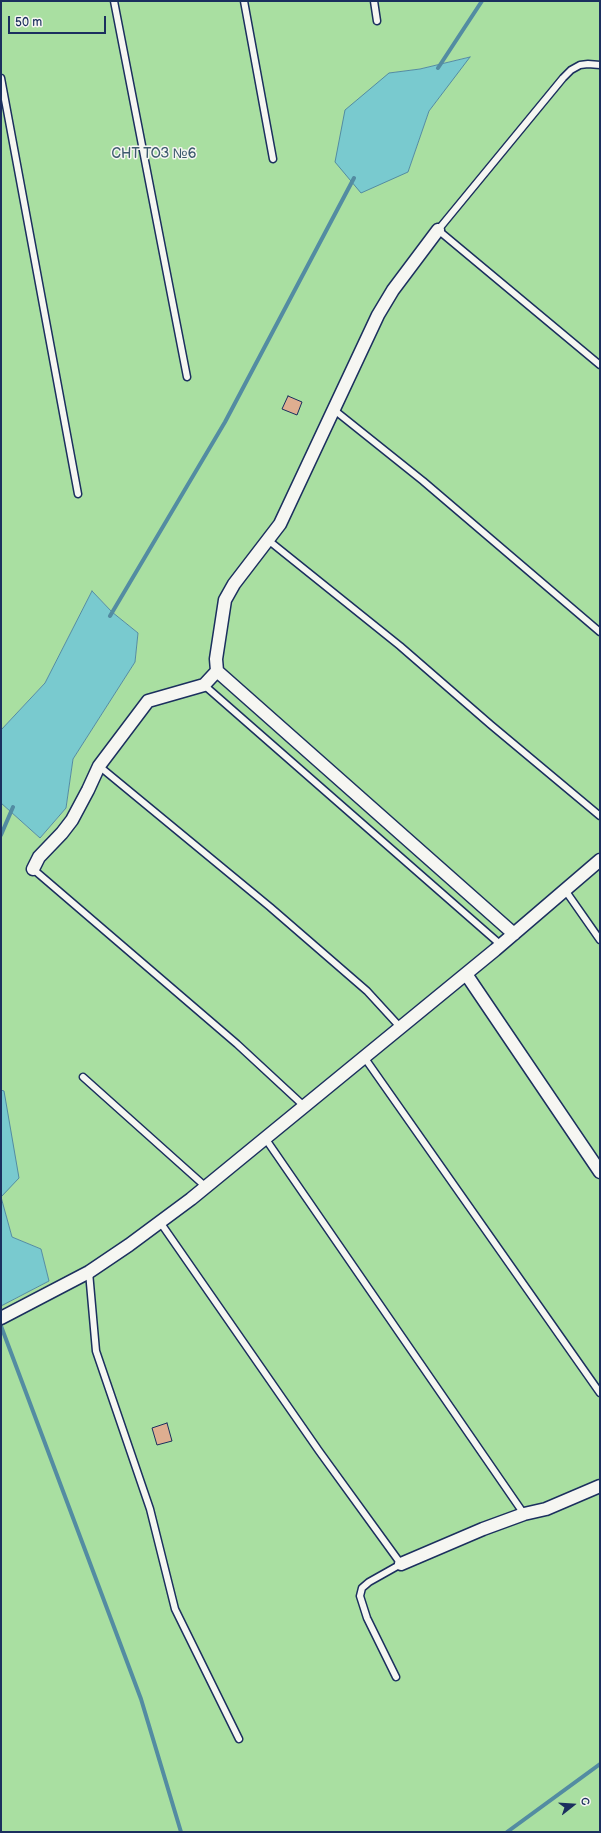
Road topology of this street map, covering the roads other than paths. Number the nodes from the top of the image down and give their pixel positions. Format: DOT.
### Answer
graph roads {
  1 [pos="114,1"];
  2 [pos="244,1"];
  3 [pos="374,1"];
  4 [pos="377,21"];
  5 [pos="600,65"];
  6 [pos="1,78"];
  7 [pos="273,159"];
  8 [pos="438,230"];
  9 [pos="600,365"];
  10 [pos="187,377"];
  11 [pos="333,409"];
  12 [pos="78,494"];
  13 [pos="268,540"];
  14 [pos="600,632"];
  15 [pos="217,671"];
  16 [pos="204,685"];
  17 [pos="99,766"];
  18 [pos="600,816"];
  19 [pos="600,860"];
  20 [pos="33,869"];
  21 [pos="565,890"];
  22 [pos="514,934"];
  23 [pos="600,940"];
  24 [pos="501,945"];
  25 [pos="466,974"];
  26 [pos="400,1027"];
  27 [pos="364,1057"];
  28 [pos="83,1077"];
  29 [pos="304,1106"];
  30 [pos="265,1138"];
  31 [pos="600,1172"];
  32 [pos="206,1187"];
  33 [pos="160,1222"];
  34 [pos="89,1272"];
  35 [pos="1,1318"];
  36 [pos="600,1393"];
  37 [pos="600,1486"];
  38 [pos="524,1514"];
  39 [pos="401,1564"];
  40 [pos="396,1677"];
  41 [pos="239,1739"];
  1 -- 10 [label="lane"];
  2 -- 7 [label="lane"];
  3 -- 4 [label="lane"];
  5 -- 8 [label="lane"];
  6 -- 12 [label="lane"];
  8 -- 9 [label="lane"];
  8 -- 11 [label="street"];
  11 -- 13 [label="street"];
  11 -- 14 [label="lane"];
  13 -- 15 [label="street"];
  13 -- 18 [label="lane"];
  15 -- 16 [label="street"];
  15 -- 22 [label="street"];
  16 -- 17 [label="street"];
  16 -- 24 [label="lane"];
  17 -- 20 [label="street"];
  17 -- 26 [label="lane"];
  19 -- 21 [label="street"];
  20 -- 29 [label="lane"];
  21 -- 22 [label="street"];
  21 -- 23 [label="lane"];
  22 -- 24 [label="street"];
  24 -- 25 [label="street"];
  25 -- 26 [label="street"];
  25 -- 31 [label="street"];
  26 -- 27 [label="street"];
  27 -- 29 [label="street"];
  27 -- 36 [label="lane"];
  28 -- 32 [label="lane"];
  29 -- 30 [label="street"];
  30 -- 32 [label="street"];
  30 -- 38 [label="lane"];
  32 -- 33 [label="street"];
  33 -- 34 [label="street"];
  33 -- 39 [label="lane"];
  34 -- 35 [label="street"];
  34 -- 41 [label="lane"];
  37 -- 38 [label="street"];
  38 -- 39 [label="street"];
  39 -- 40 [label="lane"];
}
